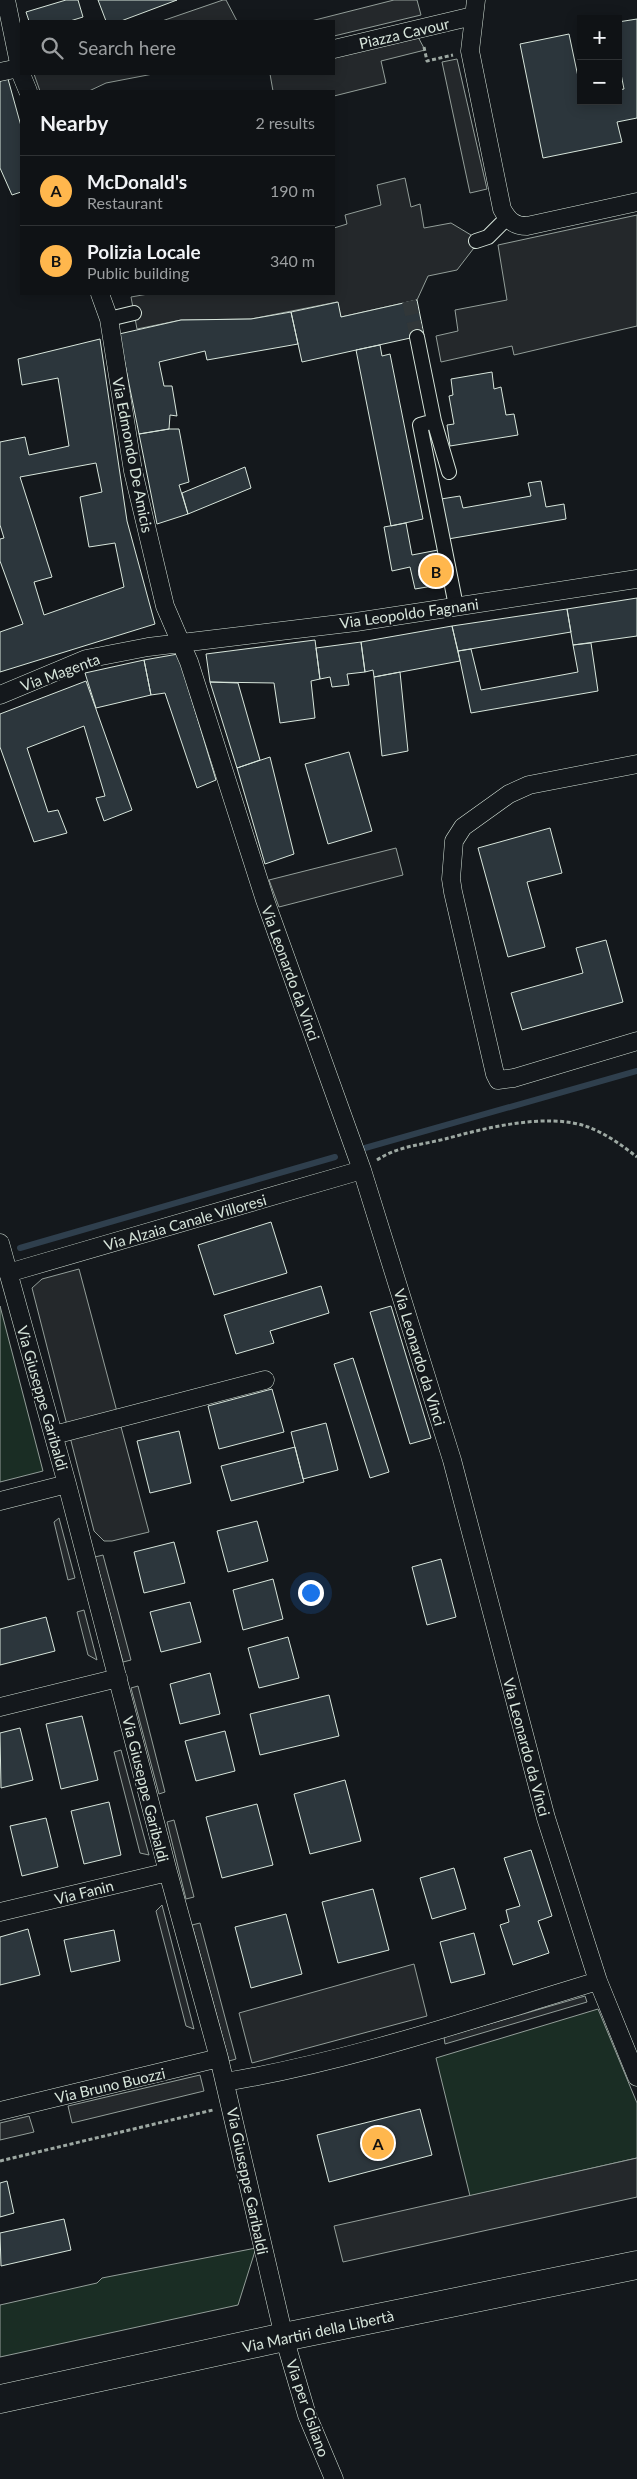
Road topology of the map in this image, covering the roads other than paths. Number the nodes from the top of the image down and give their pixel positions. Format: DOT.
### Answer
graph roads {
  1 [pos="6,0"];
  2 [pos="475,8"];
  3 [pos="335,49"];
  4 [pos="20,66"];
  5 [pos="20,71"];
  6 [pos="0,72"];
  7 [pos="22,75"];
  8 [pos="28,90"];
  9 [pos="637,202"];
  10 [pos="504,214"];
  11 [pos="476,241"];
  12 [pos="100,295"];
  13 [pos="134,313"];
  14 [pos="108,319"];
  15 [pos="417,337"];
  16 [pos="434,421"];
  17 [pos="450,472"];
  18 [pos="637,579"];
  19 [pos="456,606"];
  20 [pos="180,644"];
  21 [pos="0,695"];
  22 [pos="637,764"];
  23 [pos="637,1042"];
  24 [pos="362,1170"];
  25 [pos="0,1243"];
  26 [pos="8,1273"];
  27 [pos="265,1380"];
  28 [pos="54,1435"];
  29 [pos="67,1484"];
  30 [pos="0,1501"];
  31 [pos="118,1678"];
  32 [pos="0,1707"];
  33 [pos="168,1872"];
  34 [pos="0,1912"];
  35 [pos="598,1981"];
  36 [pos="219,2058"];
  37 [pos="637,2076"];
  38 [pos="225,2082"];
  39 [pos="0,2111"];
  40 [pos="637,2265"];
  41 [pos="284,2337"];
  42 [pos="0,2399"];
  43 [pos="334,2479"];
  1 -- 4 [label="street"];
  2 -- 3 [label="street, Piazza Cavour"];
  2 -- 10 [label="street"];
  5 -- 6 [label="street"];
  7 -- 8 [label="street"];
  9 -- 10 [label="street"];
  10 -- 11 [label="street"];
  12 -- 14 [label="street, Via Edmondo De Amicis"];
  13 -- 14 [label="street"];
  14 -- 20 [label="street, Via Edmondo De Amicis"];
  15 -- 16 [label="street"];
  16 -- 17 [label="street"];
  16 -- 19 [label="street"];
  18 -- 19 [label="street, Via Leopoldo Fagnani"];
  19 -- 20 [label="street, Via Leopoldo Fagnani"];
  20 -- 21 [label="street, Via Magenta"];
  20 -- 24 [label="street, Via Leonardo da Vinci"];
  22 -- 23 [label="street"];
  24 -- 26 [label="street, Via Alzaia Canale Villoresi"];
  24 -- 35 [label="street, Via Leonardo da Vinci"];
  25 -- 26 [label="street, Via Giuseppe Garibaldi"];
  26 -- 28 [label="street, Via Giuseppe Garibaldi"];
  27 -- 28 [label="street"];
  28 -- 29 [label="street, Via Giuseppe Garibaldi"];
  29 -- 30 [label="street"];
  29 -- 31 [label="street, Via Giuseppe Garibaldi"];
  31 -- 32 [label="street"];
  31 -- 33 [label="street, Via Giuseppe Garibaldi"];
  33 -- 34 [label="street, Via Fanin"];
  33 -- 36 [label="street, Via Giuseppe Garibaldi"];
  35 -- 37 [label="street, Via Leonardo da Vinci"];
  35 -- 38 [label="street"];
  36 -- 38 [label="street, Via Giuseppe Garibaldi"];
  36 -- 39 [label="street, Via Bruno Buozzi"];
  38 -- 41 [label="street, Via Giuseppe Garibaldi"];
  40 -- 41 [label="main road, Via Martiri della Libertà"];
  41 -- 42 [label="main road, Via Martiri della Libertà"];
  41 -- 43 [label="street, Via per Cisliano"];
}
